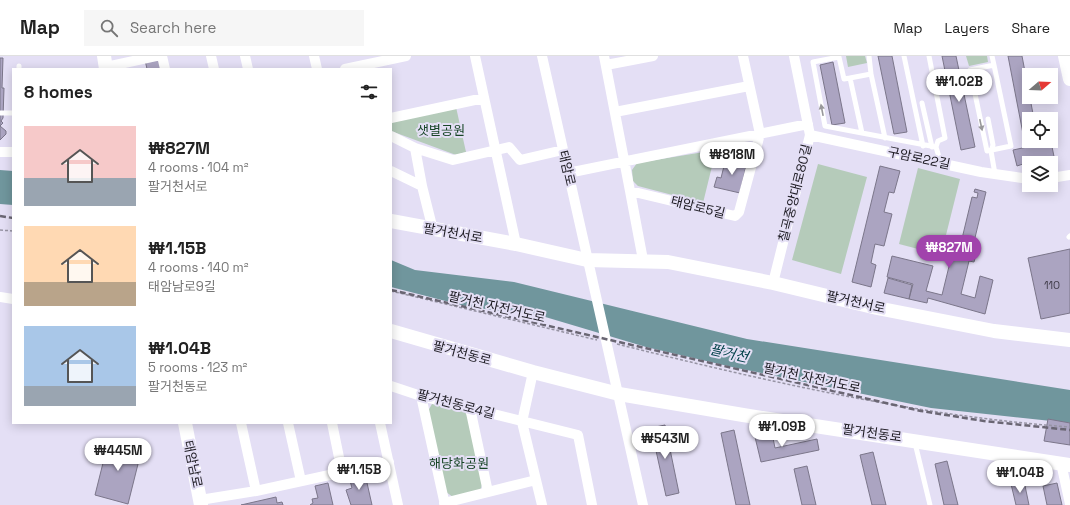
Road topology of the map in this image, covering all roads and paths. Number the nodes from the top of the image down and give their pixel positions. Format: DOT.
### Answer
graph roads {
  1 [pos="156,56"];
  2 [pos="162,56"];
  3 [pos="211,56"];
  4 [pos="245,56"];
  5 [pos="314,56"];
  6 [pos="406,56"];
  7 [pos="475,56"];
  8 [pos="542,56"];
  9 [pos="652,56"];
  10 [pos="794,56"];
  11 [pos="870,56"];
  12 [pos="904,56"];
  13 [pos="929,56"];
  14 [pos="992,56"];
  15 [pos="1065,56"];
  16 [pos="743,58"];
  17 [pos="605,61"];
  18 [pos="105,64"];
  19 [pos="994,65"];
  20 [pos="165,68"];
  21 [pos="214,68"];
  22 [pos="248,68"];
  23 [pos="317,68"];
  24 [pos="351,68"];
  25 [pos="870,74"];
  26 [pos="850,78"];
  27 [pos="1070,79"];
  28 [pos="749,86"];
  29 [pos="484,98"];
  30 [pos="922,103"];
  31 [pos="615,112"];
  32 [pos="0,113"];
  33 [pos="12,113"];
  34 [pos="392,118"];
  35 [pos="988,119"];
  36 [pos="809,130"];
  37 [pos="862,133"];
  38 [pos="760,134"];
  39 [pos="392,136"];
  40 [pos="884,138"];
  41 [pos="923,146"];
  42 [pos="934,147"];
  43 [pos="416,148"];
  44 [pos="495,150"];
  45 [pos="563,150"];
  46 [pos="991,151"];
  47 [pos="0,152"];
  48 [pos="12,152"];
  49 [pos="625,161"];
  50 [pos="938,162"];
  51 [pos="392,171"];
  52 [pos="568,172"];
  53 [pos="995,174"];
  54 [pos="1070,175"];
  55 [pos="1058,177"];
  56 [pos="1022,178"];
  57 [pos="422,186"];
  58 [pos="630,191"];
  59 [pos="392,221"];
  60 [pos="0,230"];
  61 [pos="433,230"];
  62 [pos="12,231"];
  63 [pos="516,244"];
  64 [pos="587,260"];
  65 [pos="643,260"];
  66 [pos="773,283"];
  67 [pos="392,291"];
  68 [pos="0,297"];
  69 [pos="12,299"];
  70 [pos="392,332"];
  71 [pos="1070,340"];
  72 [pos="603,341"];
  73 [pos="611,343"];
  74 [pos="533,372"];
  75 [pos="392,386"];
  76 [pos="619,394"];
  77 [pos="421,396"];
  78 [pos="470,408"];
  79 [pos="522,422"];
  80 [pos="185,424"];
  81 [pos="241,424"];
  82 [pos="288,424"];
  83 [pos="332,424"];
  84 [pos="380,424"];
  85 [pos="1070,427"];
  86 [pos="914,440"];
  87 [pos="389,462"];
  88 [pos="1065,464"];
  89 [pos="342,472"];
  90 [pos="536,480"];
  91 [pos="301,481"];
  92 [pos="256,491"];
  93 [pos="488,492"];
  94 [pos="201,503"];
  95 [pos="444,504"];
  96 [pos="1070,504"];
  97 [pos="398,505"];
  98 [pos="542,505"];
  99 [pos="592,505"];
  100 [pos="643,505"];
  101 [pos="930,505"];
  1 -- 18 [label="street"];
  2 -- 20 [label="street"];
  3 -- 21 [label="street"];
  4 -- 22 [label="street"];
  5 -- 23 [label="street"];
  6 -- 24 [label="street"];
  7 -- 29 [label="street"];
  8 -- 45 [label="street, 태암로"];
  9 -- 17 [label="street"];
  10 -- 36 [label="street, 칠곡중앙대로80길"];
  11 -- 25 [label="lane"];
  12 -- 41 [label="lane"];
  13 -- 42 [label="lane"];
  14 -- 19 [label="lane"];
  15 -- 27 [label="main road"];
  16 -- 28 [label="street, 태암로5길"];
  17 -- 31 [label="street"];
  19 -- 46 [label="lane"];
  19 -- 46 [label="lane, one-way"];
  25 -- 26 [label="lane"];
  25 -- 40 [label="lane"];
  26 -- 37 [label="lane"];
  37 -- 26 [label="lane, one-way"];
  28 -- 31 [label="street"];
  28 -- 38 [label="street, 태암로5길"];
  29 -- 34 [label="street"];
  29 -- 44 [label="street"];
  30 -- 42 [label="lane"];
  31 -- 49 [label="street"];
  32 -- 33 [label="lane"];
  35 -- 46 [label="lane"];
  36 -- 38 [label="street"];
  36 -- 50 [label="street, 구암로22길"];
  36 -- 66 [label="street, 칠곡중앙대로80길"];
  37 -- 40 [label="lane"];
  38 -- 49 [label="street"];
  38 -- 58 [label="street, 태암로5길"];
  39 -- 43 [label="street"];
  40 -- 41 [label="lane"];
  41 -- 42 [label="lane"];
  42 -- 50 [label="lane"];
  43 -- 44 [label="street"];
  43 -- 57 [label="street"];
  44 -- 45 [label="street"];
  44 -- 63 [label="street"];
  45 -- 52 [label="street, 태암로"];
  46 -- 53 [label="lane"];
  47 -- 48 [label="street"];
  49 -- 52 [label="street"];
  49 -- 58 [label="street"];
  50 -- 53 [label="street, 구암로22길"];
  51 -- 57 [label="street"];
  52 -- 64 [label="street, 태암로"];
  53 -- 56 [label="street, 구암로22길"];
  54 -- 55 [label="street"];
  57 -- 61 [label="street"];
  58 -- 65 [label="street"];
  59 -- 61 [label="main road, 팔거천서로"];
  60 -- 62 [label="path"];
  61 -- 63 [label="main road, 팔거천서로"];
  63 -- 64 [label="main road, 팔거천서로"];
  64 -- 65 [label="main road, 팔거천서로"];
  64 -- 76 [label="street, 태암로"];
  65 -- 66 [label="main road, 팔거천서로"];
  66 -- 71 [label="main road, 팔거천서로"];
  67 -- 72 [label="path, 팔거천 자전거도로"];
  68 -- 69 [label="street"];
  70 -- 74 [label="main road, 팔거천동로"];
  73 -- 85 [label="path, 팔거천 자전거도로"];
  74 -- 76 [label="main road, 팔거천동로"];
  74 -- 79 [label="street"];
  75 -- 77 [label="street, 팔거천동로4길"];
  76 -- 86 [label="main road, 팔거천동로"];
  76 -- 100 [label="street"];
  77 -- 78 [label="street, 팔거천동로4길"];
  77 -- 95 [label="street"];
  78 -- 79 [label="street, 팔거천동로4길"];
  78 -- 93 [label="street"];
  79 -- 90 [label="street"];
  79 -- 99 [label="street, 팔거천동로4길"];
  80 -- 94 [label="main road, 태암남로"];
  81 -- 92 [label="street"];
  82 -- 91 [label="street"];
  83 -- 89 [label="street"];
  84 -- 87 [label="street"];
  86 -- 88 [label="main road, 팔거천동로"];
  86 -- 101 [label="lane"];
  87 -- 89 [label="street"];
  87 -- 97 [label="street"];
  88 -- 96 [label="street"];
  89 -- 91 [label="street"];
  90 -- 93 [label="street"];
  90 -- 98 [label="street"];
  91 -- 92 [label="street"];
  92 -- 94 [label="street"];
  93 -- 95 [label="street"];
}
